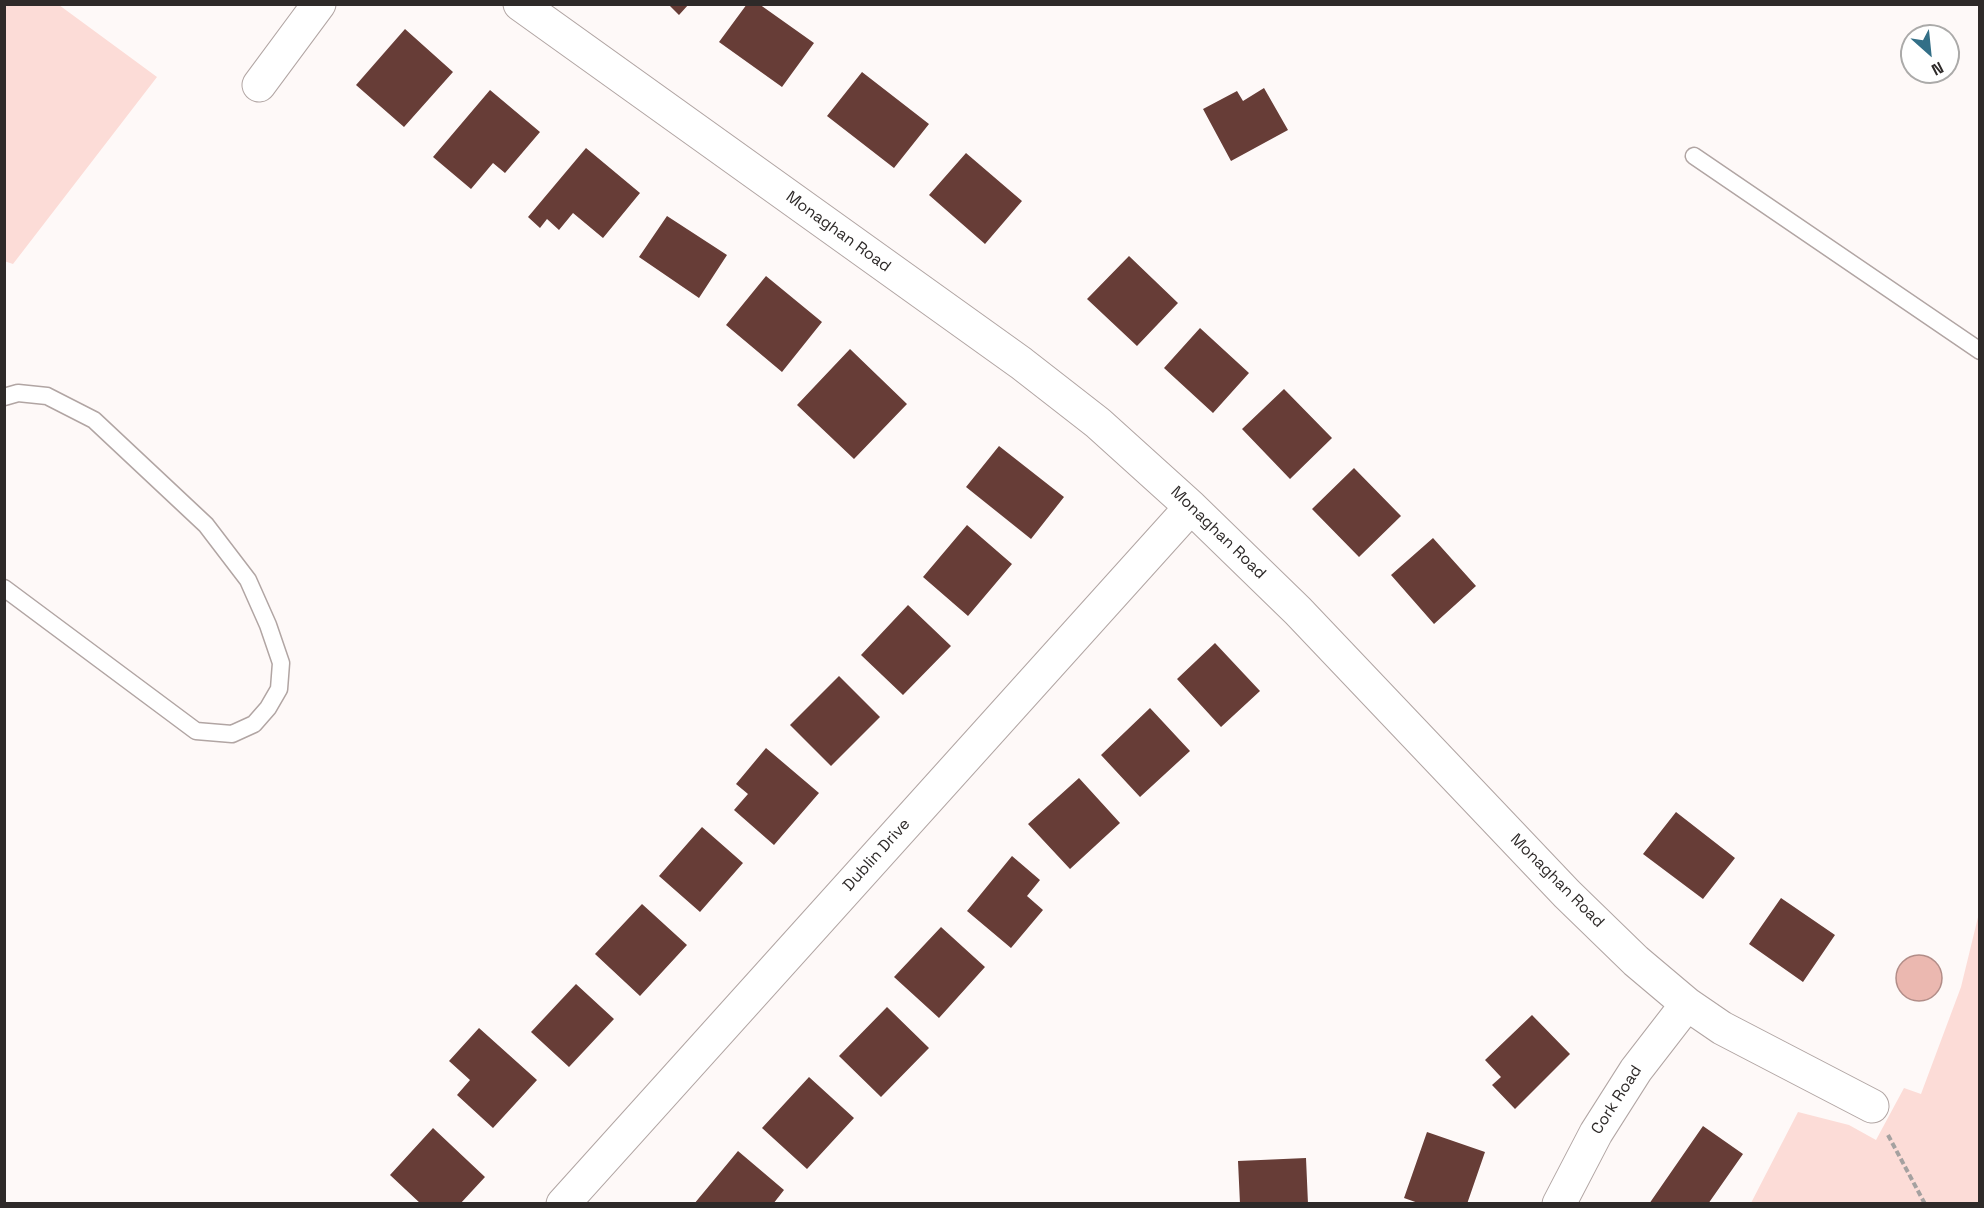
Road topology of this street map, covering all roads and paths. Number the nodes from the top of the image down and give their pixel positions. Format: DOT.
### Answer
graph roads {
  1 [pos="319,4"];
  2 [pos="520,4"];
  3 [pos="259,85"];
  4 [pos="1694,156"];
  5 [pos="1980,351"];
  6 [pos="4,397"];
  7 [pos="1191,507"];
  8 [pos="4,588"];
  9 [pos="1687,1004"];
  10 [pos="1872,1106"];
  11 [pos="563,1203"];
  12 [pos="1559,1203"];
  13 [pos="1925,1203"];
  1 -- 3 [label="street"];
  2 -- 7 [label="street, Monaghan Road"];
  4 -- 5 [label="lane"];
  6 -- 8 [label="lane"];
  7 -- 9 [label="street, Monaghan Road"];
  7 -- 11 [label="street, Dublin Drive"];
  9 -- 10 [label="street, Monaghan Road"];
  9 -- 12 [label="street, Cork Road"];
  10 -- 13 [label="path"];
}
